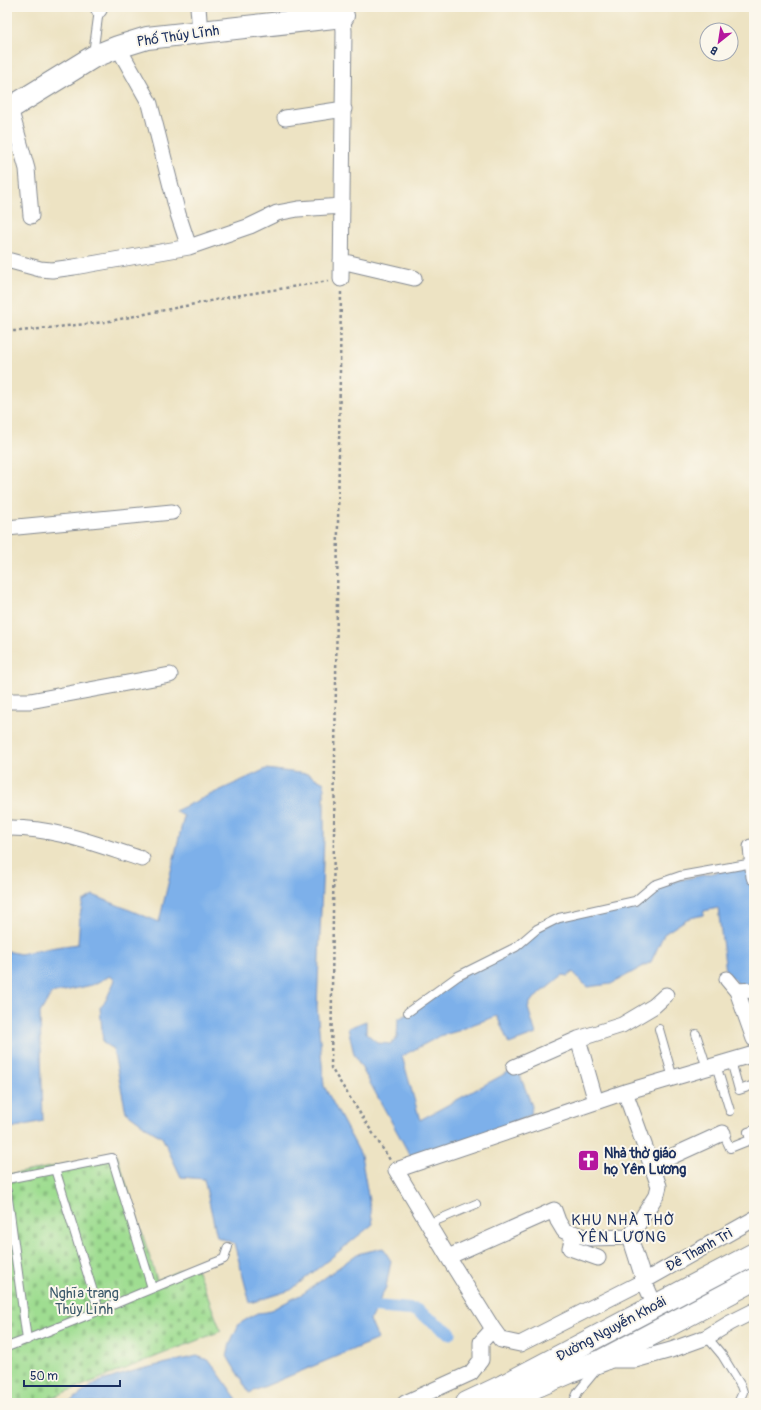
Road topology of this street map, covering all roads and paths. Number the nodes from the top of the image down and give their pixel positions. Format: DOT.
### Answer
graph roads {
  1 [pos="198,7"];
  2 [pos="99,9"];
  3 [pos="342,12"];
  4 [pos="200,32"];
  5 [pos="118,47"];
  6 [pos="93,57"];
  7 [pos="9,109"];
  8 [pos="344,109"];
  9 [pos="285,118"];
  10 [pos="342,206"];
  11 [pos="32,216"];
  12 [pos="189,247"];
  13 [pos="7,260"];
  14 [pos="342,261"];
  15 [pos="414,278"];
  16 [pos="341,279"];
  17 [pos="7,331"];
  18 [pos="172,512"];
  19 [pos="7,528"];
  20 [pos="170,675"];
  21 [pos="7,701"];
  22 [pos="7,828"];
  23 [pos="754,847"];
  24 [pos="142,859"];
  25 [pos="753,870"];
  26 [pos="727,979"];
  27 [pos="754,990"];
  28 [pos="738,991"];
  29 [pos="666,995"];
  30 [pos="408,1012"];
  31 [pos="659,1029"];
  32 [pos="696,1034"];
  33 [pos="578,1039"];
  34 [pos="754,1039"];
  35 [pos="754,1054"];
  36 [pos="731,1061"];
  37 [pos="514,1067"];
  38 [pos="711,1067"];
  39 [pos="673,1078"];
  40 [pos="754,1085"];
  41 [pos="625,1092"];
  42 [pos="596,1102"];
  43 [pos="730,1111"];
  44 [pos="754,1130"];
  45 [pos="723,1133"];
  46 [pos="652,1165"];
  47 [pos="55,1169"];
  48 [pos="396,1170"];
  49 [pos="7,1179"];
  50 [pos="7,1191"];
  51 [pos="476,1204"];
  52 [pos="754,1219"];
  53 [pos="428,1224"];
  54 [pos="574,1233"];
  55 [pos="630,1238"];
  56 [pos="228,1247"];
  57 [pos="754,1254"];
  58 [pos="448,1257"];
  59 [pos="598,1258"];
  60 [pos="754,1280"];
  61 [pos="644,1281"];
  62 [pos="152,1288"];
  63 [pos="655,1306"];
  64 [pos="99,1311"];
  65 [pos="754,1311"];
  66 [pos="493,1329"];
  67 [pos="707,1337"];
  68 [pos="27,1340"];
  69 [pos="7,1347"];
  70 [pos="603,1360"];
  71 [pos="507,1394"];
  72 [pos="405,1403"];
  73 [pos="467,1403"];
  74 [pos="573,1403"];
  75 [pos="738,1403"];
  1 -- 4 [label="street"];
  2 -- 6 [label="lane"];
  3 -- 4 [label="street, Phố Thúy Lĩnh"];
  3 -- 8 [label="street"];
  4 -- 5 [label="street, Phố Thúy Lĩnh"];
  5 -- 6 [label="street, Phố Thúy Lĩnh"];
  5 -- 12 [label="street"];
  6 -- 7 [label="street, Phố Thúy Lĩnh"];
  7 -- 11 [label="street"];
  8 -- 9 [label="street"];
  8 -- 10 [label="street"];
  10 -- 12 [label="street"];
  10 -- 14 [label="street"];
  12 -- 13 [label="street"];
  14 -- 15 [label="street"];
  14 -- 16 [label="street"];
  16 -- 17 [label="path"];
  16 -- 48 [label="path"];
  18 -- 19 [label="street"];
  20 -- 21 [label="street"];
  22 -- 24 [label="street"];
  23 -- 25 [label="street"];
  25 -- 30 [label="lane"];
  26 -- 28 [label="street"];
  27 -- 28 [label="street"];
  28 -- 34 [label="street"];
  29 -- 33 [label="street"];
  31 -- 39 [label="lane"];
  32 -- 38 [label="lane"];
  33 -- 37 [label="street"];
  33 -- 42 [label="street"];
  35 -- 36 [label="street"];
  36 -- 38 [label="street"];
  36 -- 40 [label="lane"];
  38 -- 39 [label="street"];
  38 -- 43 [label="lane"];
  39 -- 41 [label="street"];
  41 -- 42 [label="street"];
  41 -- 46 [label="street"];
  42 -- 48 [label="street"];
  44 -- 45 [label="lane"];
  45 -- 46 [label="street"];
  46 -- 55 [label="street"];
  47 -- 49 [label="lane"];
  47 -- 62 [label="lane"];
  47 -- 64 [label="lane"];
  48 -- 53 [label="street, Đê Thanh Trì"];
  50 -- 68 [label="lane"];
  51 -- 53 [label="lane"];
  52 -- 61 [label="street, Đê Thanh Trì"];
  53 -- 58 [label="street, Đê Thanh Trì"];
  54 -- 55 [label="street"];
  54 -- 58 [label="street"];
  54 -- 59 [label="street"];
  55 -- 61 [label="street"];
  56 -- 62 [label="lane"];
  57 -- 63 [label="street, Đường Nguyễn Khoái"];
  58 -- 66 [label="street, Đê Thanh Trì"];
  60 -- 70 [label="street"];
  61 -- 63 [label="street"];
  61 -- 66 [label="street, Đê Thanh Trì"];
  62 -- 64 [label="lane"];
  63 -- 71 [label="street, Đường Nguyễn Khoái"];
  64 -- 68 [label="lane"];
  65 -- 67 [label="street"];
  66 -- 72 [label="street"];
  67 -- 70 [label="street"];
  67 -- 75 [label="lane"];
  68 -- 69 [label="lane"];
  70 -- 71 [label="street"];
  70 -- 74 [label="lane"];
  71 -- 73 [label="street, Đường Nguyễn Khoái"];
}
